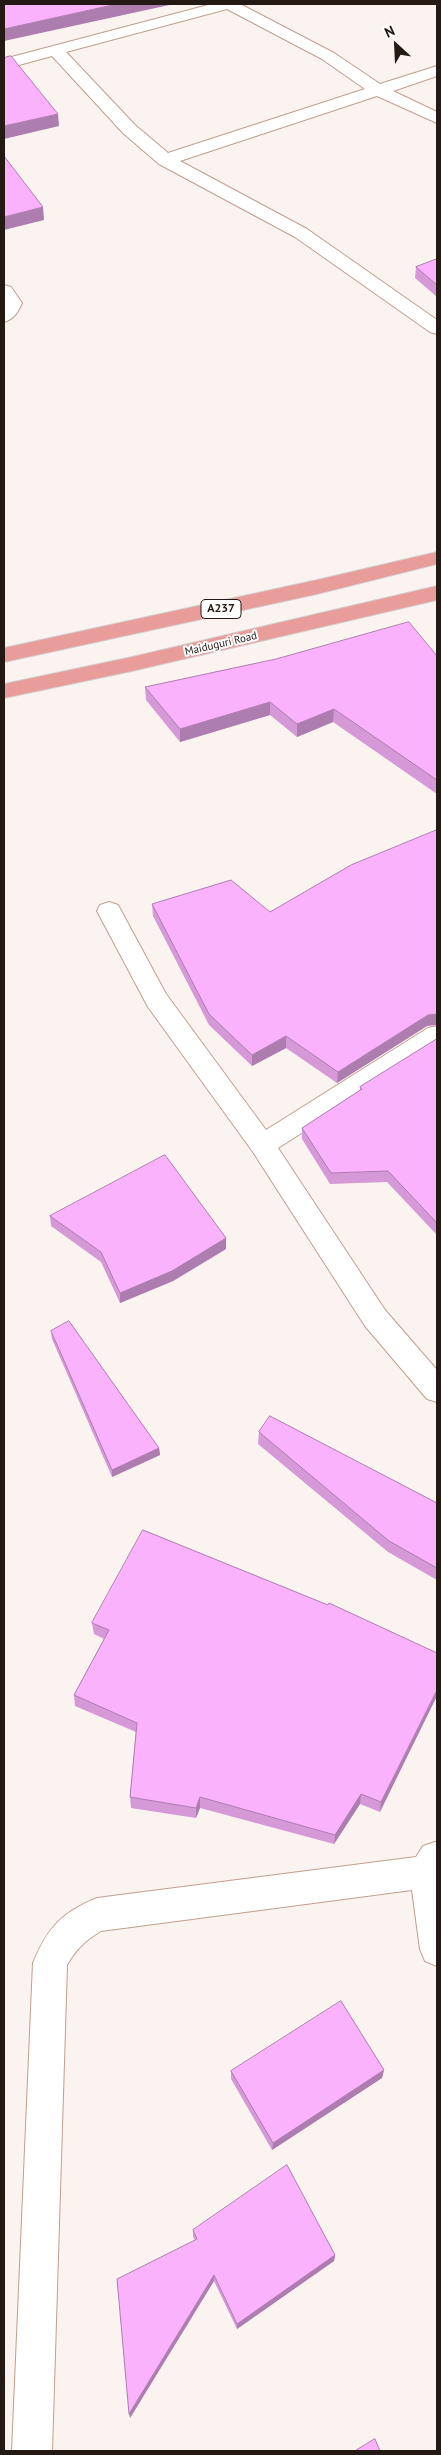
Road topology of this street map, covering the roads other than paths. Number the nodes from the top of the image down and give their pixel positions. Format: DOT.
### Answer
graph roads {
  1 [pos="229,4"];
  2 [pos="55,50"];
  3 [pos="4,64"];
  4 [pos="437,71"];
  5 [pos="376,90"];
  6 [pos="437,118"];
  7 [pos="165,160"];
  8 [pos="4,291"];
  9 [pos="4,316"];
  10 [pos="437,328"];
  11 [pos="437,558"];
  12 [pos="437,593"];
  13 [pos="4,655"];
  14 [pos="4,690"];
  15 [pos="109,911"];
  16 [pos="437,1035"];
  17 [pos="262,1145"];
  18 [pos="437,1390"];
  19 [pos="433,1867"];
  20 [pos="437,1948"];
  21 [pos="32,2451"];
  1 -- 2 [label="street"];
  1 -- 5 [label="street"];
  2 -- 3 [label="street"];
  2 -- 7 [label="street"];
  4 -- 5 [label="street"];
  5 -- 6 [label="street"];
  5 -- 7 [label="street"];
  7 -- 10 [label="street"];
  8 -- 9 [label="street"];
  11 -- 13 [label="highway, A237"];
  12 -- 14 [label="highway, Maiduguri Road / A237"];
  15 -- 17 [label="street"];
  16 -- 17 [label="street"];
  17 -- 18 [label="street"];
  19 -- 20 [label="street"];
  19 -- 21 [label="street"];
}
